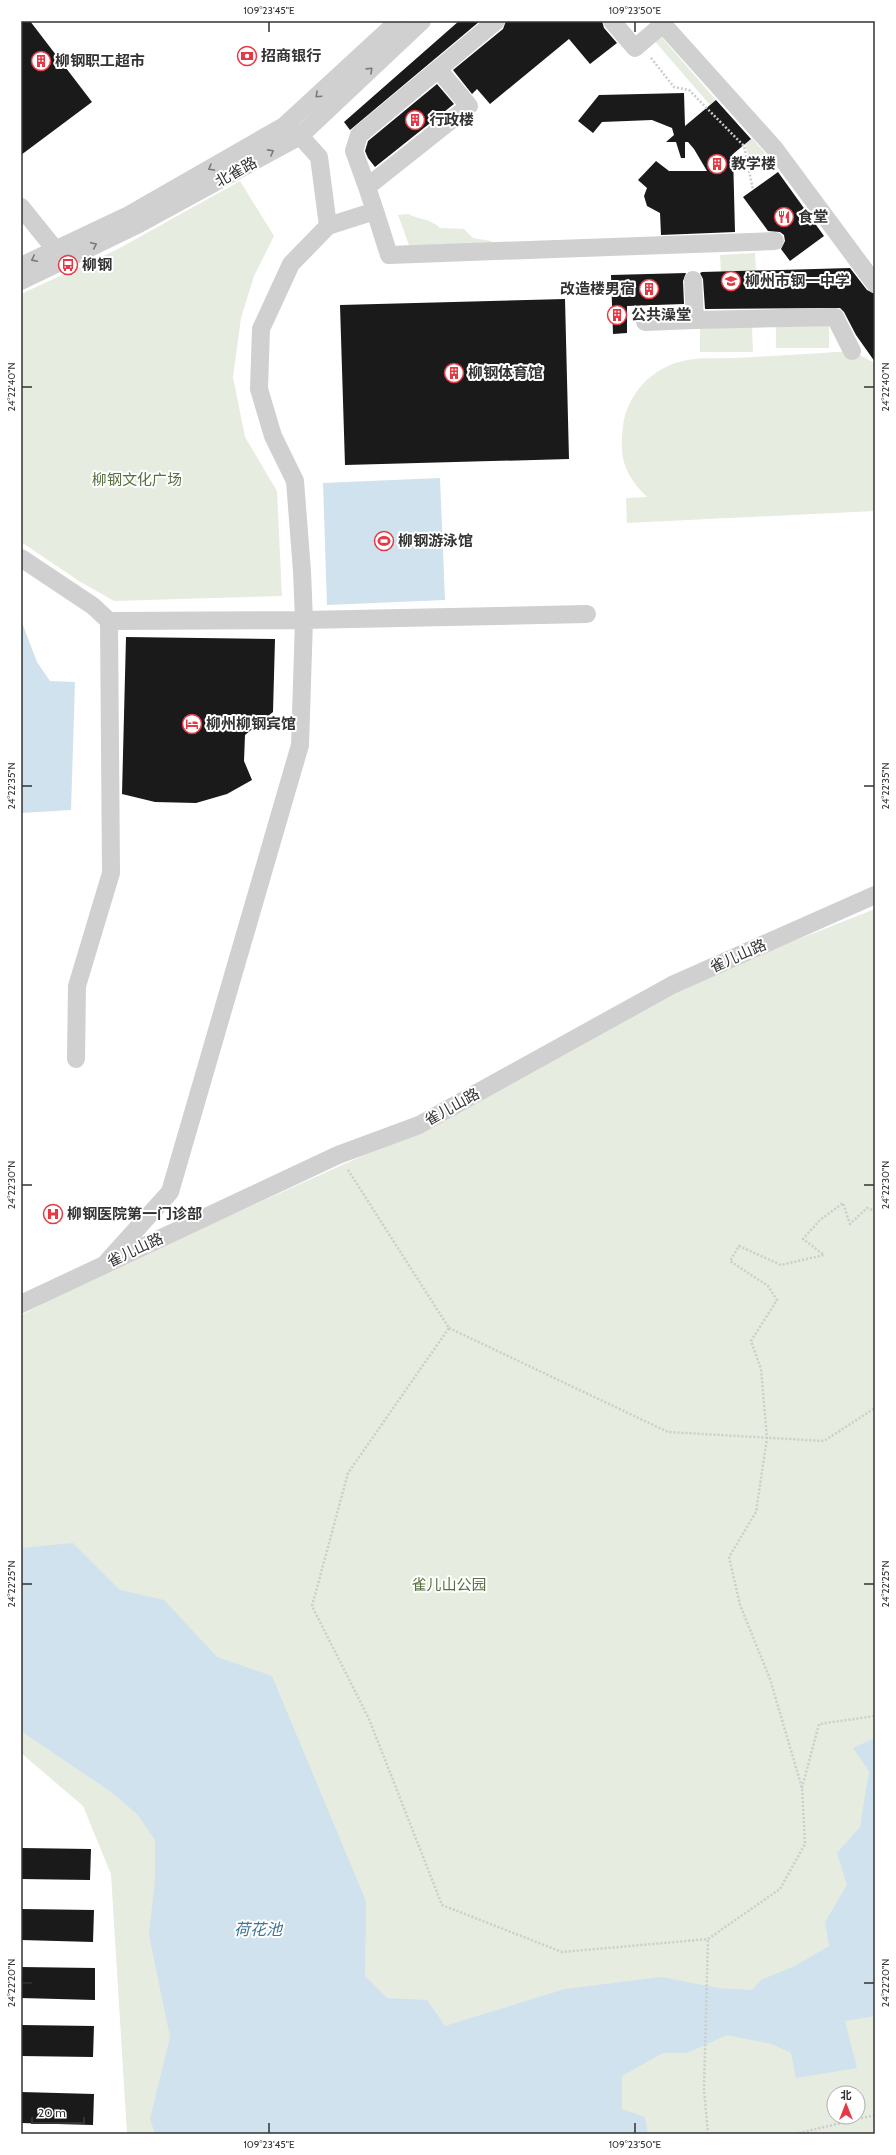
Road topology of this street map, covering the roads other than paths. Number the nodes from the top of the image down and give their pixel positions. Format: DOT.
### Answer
graph roads {
  1 [pos="398,21"];
  2 [pos="422,21"];
  3 [pos="496,21"];
  4 [pos="612,21"];
  5 [pos="661,23"];
  6 [pos="438,69"];
  7 [pos="284,126"];
  8 [pos="300,136"];
  9 [pos="367,187"];
  10 [pos="21,207"];
  11 [pos="375,211"];
  12 [pos="328,226"];
  13 [pos="775,241"];
  14 [pos="59,254"];
  15 [pos="21,266"];
  16 [pos="693,280"];
  17 [pos="21,281"];
  18 [pos="875,284"];
  19 [pos="695,320"];
  20 [pos="645,322"];
  21 [pos="852,351"];
  22 [pos="21,558"];
  23 [pos="587,614"];
  24 [pos="304,620"];
  25 [pos="109,621"];
  26 [pos="875,895"];
  27 [pos="76,1059"];
  28 [pos="105,1264"];
  29 [pos="21,1304"];
  1 -- 7 [label="street, 北雀路, one-way"];
  8 -- 2 [label="street, 北雀路, one-way"];
  3 -- 6 [label="street"];
  4 -- 5 [label="street"];
  5 -- 18 [label="street"];
  6 -- 9 [label="street"];
  6 -- 9 [label="street"];
  7 -- 8 [label="street"];
  7 -- 14 [label="street, 北雀路, one-way"];
  8 -- 12 [label="street"];
  14 -- 8 [label="street, 北雀路, one-way"];
  9 -- 11 [label="street"];
  10 -- 14 [label="street"];
  11 -- 12 [label="street"];
  11 -- 13 [label="street"];
  12 -- 24 [label="street"];
  14 -- 15 [label="street, 北雀路, one-way"];
  14 -- 17 [label="street, 北雀路"];
  16 -- 19 [label="street"];
  19 -- 20 [label="street"];
  19 -- 21 [label="street"];
  22 -- 25 [label="street"];
  23 -- 24 [label="street"];
  24 -- 25 [label="street"];
  24 -- 28 [label="street"];
  25 -- 27 [label="street"];
  26 -- 28 [label="street, 雀儿山路"];
  28 -- 29 [label="street, 雀儿山路"];
}
